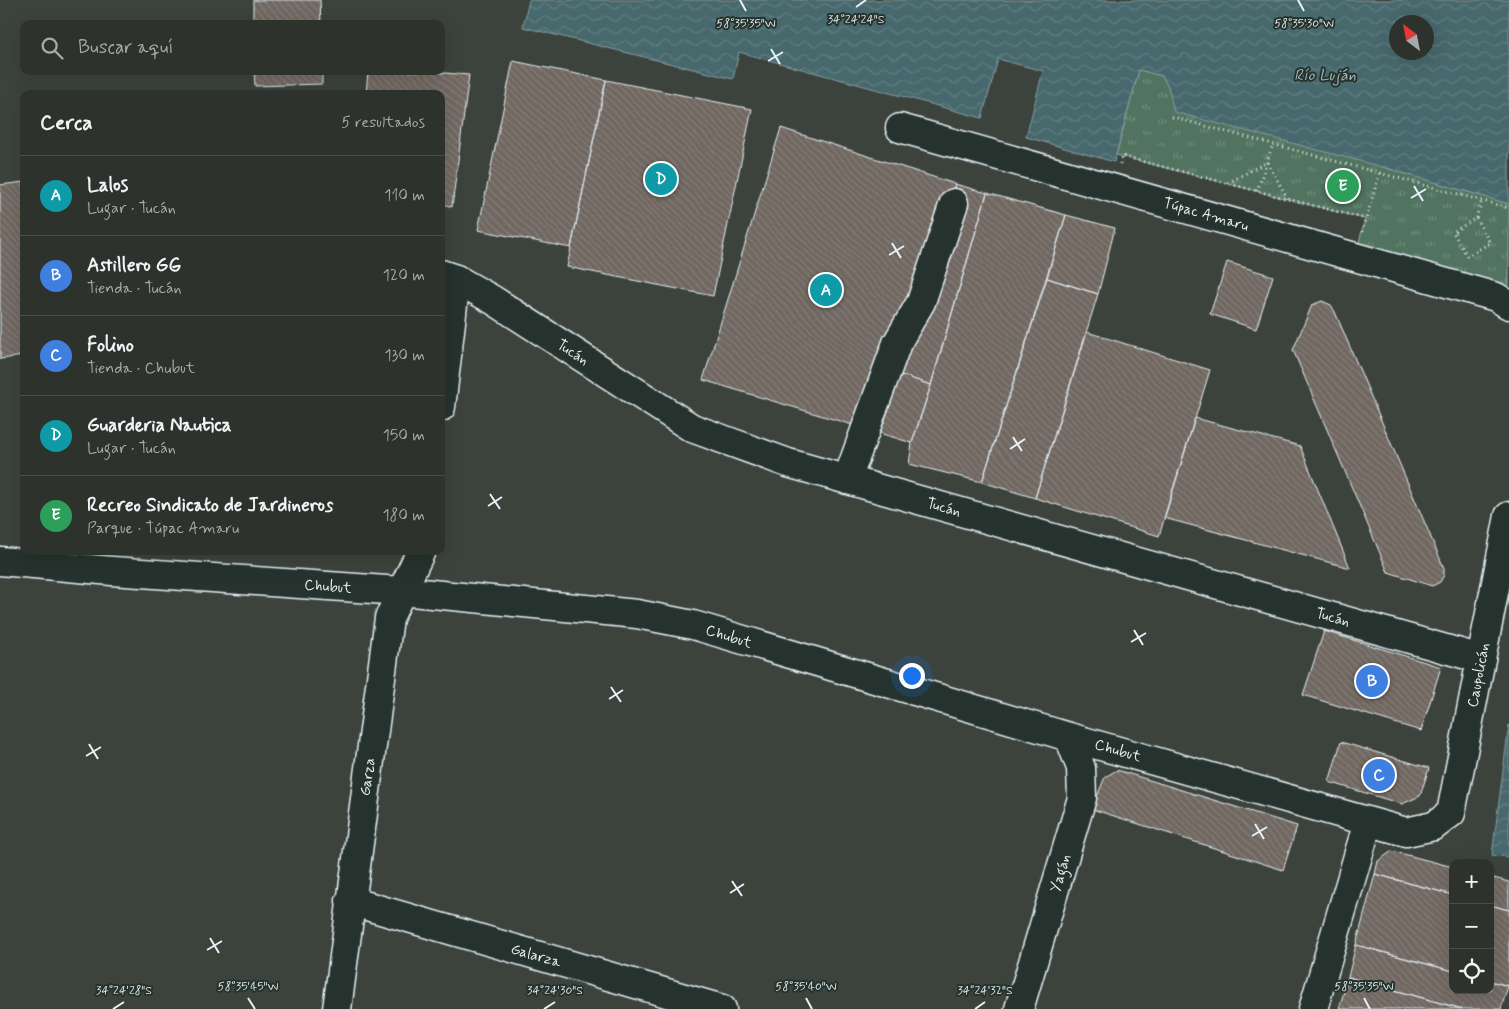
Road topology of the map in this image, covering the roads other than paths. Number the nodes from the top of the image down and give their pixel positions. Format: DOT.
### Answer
graph roads {
  1 [pos="900,128"];
  2 [pos="954,203"];
  3 [pos="448,276"];
  4 [pos="1509,305"];
  5 [pos="445,332"];
  6 [pos="847,480"];
  7 [pos="1509,516"];
  8 [pos="419,555"];
  9 [pos="0,561"];
  10 [pos="112,561"];
  11 [pos="401,591"];
  12 [pos="1481,659"];
  13 [pos="1069,737"];
  14 [pos="1368,822"];
  15 [pos="1434,826"];
  16 [pos="350,901"];
  17 [pos="337,1009"];
  18 [pos="722,1009"];
  19 [pos="1019,1009"];
  20 [pos="1313,1009"];
  1 -- 4 [label="street, Túpac Amaru"];
  2 -- 6 [label="street"];
  3 -- 5 [label="street"];
  3 -- 6 [label="street, Tucán"];
  6 -- 12 [label="street, Tucán"];
  7 -- 12 [label="street, Caupolicán"];
  8 -- 11 [label="street, Garza"];
  9 -- 10 [label="street, Chubut"];
  10 -- 11 [label="street, Chubut"];
  11 -- 13 [label="street, Chubut"];
  11 -- 16 [label="street, Garza"];
  12 -- 15 [label="street, Caupolicán"];
  13 -- 14 [label="street, Chubut"];
  13 -- 19 [label="street, Yagán"];
  14 -- 15 [label="street, Chubut"];
  14 -- 20 [label="street"];
  16 -- 17 [label="street, Garza"];
  16 -- 18 [label="street, Galarza"];
}
